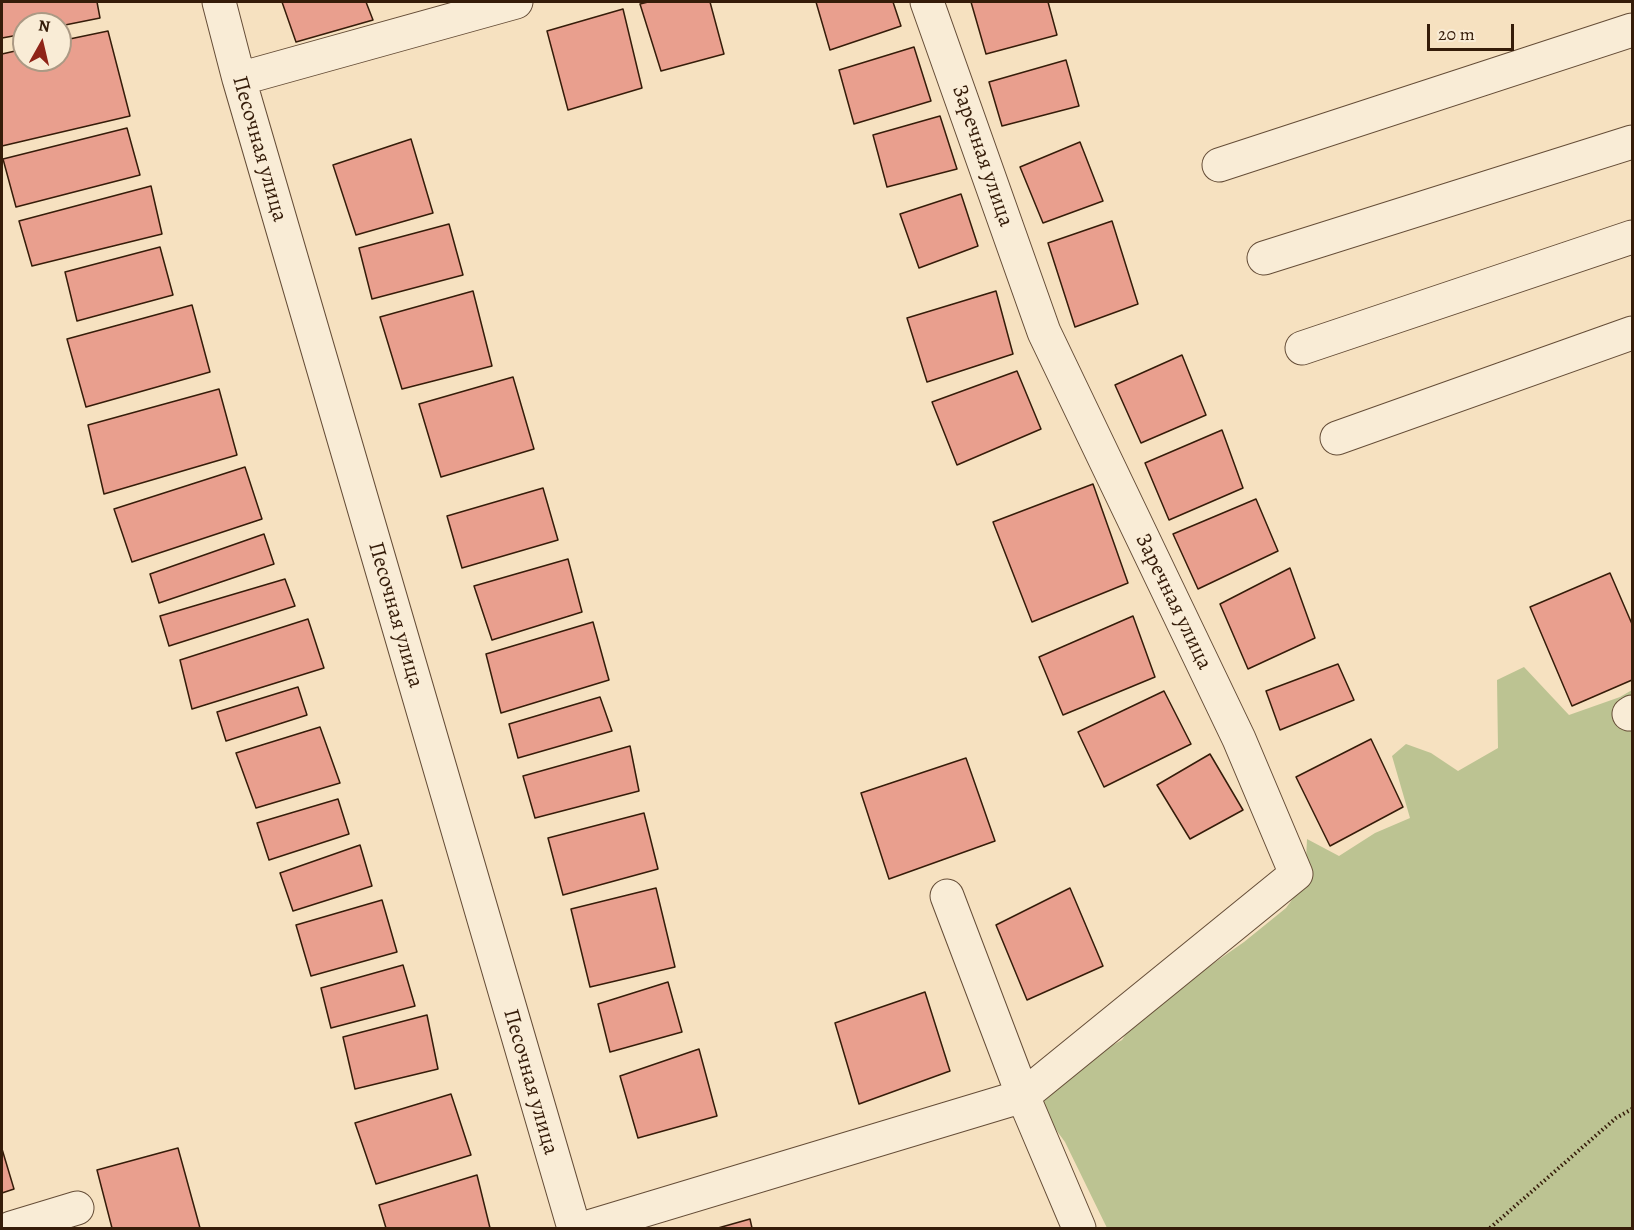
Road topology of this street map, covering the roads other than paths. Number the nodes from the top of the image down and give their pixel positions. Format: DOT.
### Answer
graph roads {
  1 [pos="219,2"];
  2 [pos="516,2"];
  3 [pos="927,2"];
  4 [pos="1632,30"];
  5 [pos="239,79"];
  6 [pos="1632,142"];
  7 [pos="1219,165"];
  8 [pos="1632,237"];
  9 [pos="1264,258"];
  10 [pos="1632,333"];
  11 [pos="1302,348"];
  12 [pos="1337,438"];
  13 [pos="947,896"];
  14 [pos="1023,1096"];
  15 [pos="77,1208"];
  16 [pos="11,1228"];
  17 [pos="574,1228"];
  18 [pos="585,1228"];
  19 [pos="1079,1228"];
  1 -- 5 [label="street, Песочная улица"];
  2 -- 5 [label="street"];
  3 -- 14 [label="street, Заречная улица"];
  4 -- 7 [label="street"];
  5 -- 17 [label="street, Песочная улица"];
  6 -- 9 [label="street"];
  8 -- 11 [label="street"];
  10 -- 12 [label="street"];
  13 -- 14 [label="street"];
  14 -- 18 [label="street"];
  14 -- 19 [label="street"];
  15 -- 16 [label="street"];
}
